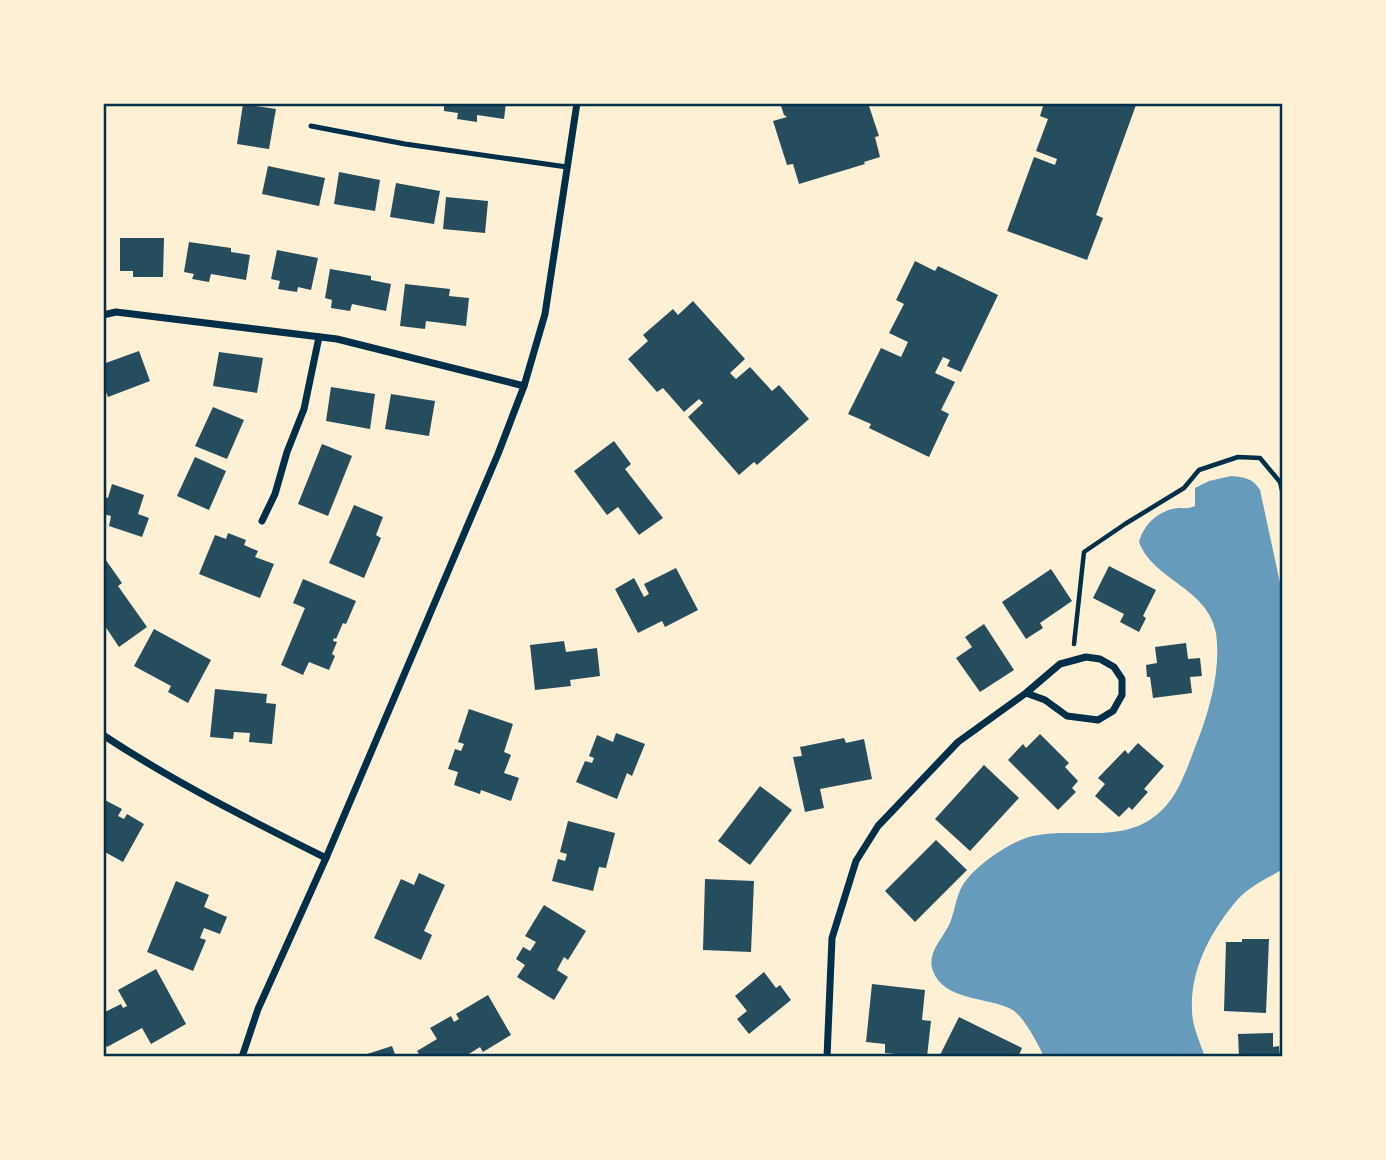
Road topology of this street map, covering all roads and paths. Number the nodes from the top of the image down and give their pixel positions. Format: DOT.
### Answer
graph roads {
  1 [pos="577,103"];
  2 [pos="311,126"];
  3 [pos="567,167"];
  4 [pos="103,315"];
  5 [pos="320,337"];
  6 [pos="524,386"];
  7 [pos="1283,495"];
  8 [pos="262,521"];
  9 [pos="1072,659"];
  10 [pos="1026,693"];
  11 [pos="103,735"];
  12 [pos="326,858"];
  13 [pos="242,1057"];
  14 [pos="827,1057"];
  1 -- 3 [label="street"];
  2 -- 3 [label="lane"];
  3 -- 6 [label="street"];
  4 -- 5 [label="street"];
  5 -- 6 [label="street"];
  5 -- 8 [label="street"];
  6 -- 12 [label="street"];
  7 -- 9 [label="path"];
  9 -- 10 [label="street"];
  9 -- 10 [label="street"];
  10 -- 14 [label="street"];
  11 -- 12 [label="street"];
  12 -- 13 [label="street"];
}
